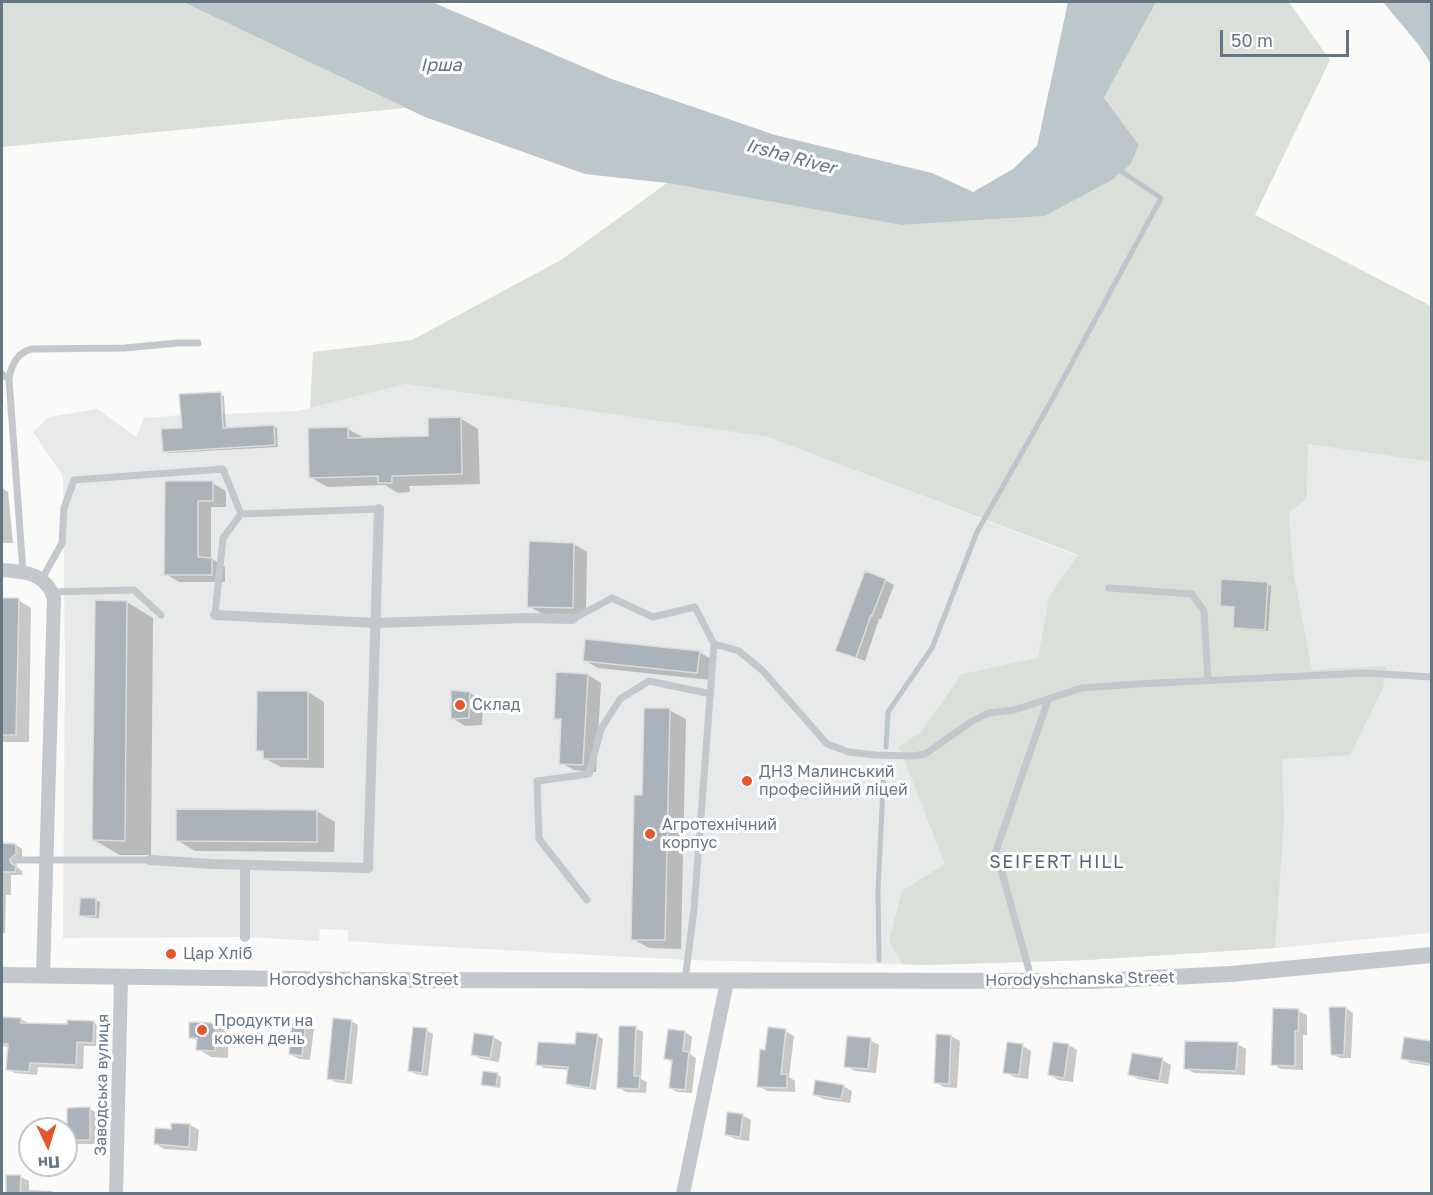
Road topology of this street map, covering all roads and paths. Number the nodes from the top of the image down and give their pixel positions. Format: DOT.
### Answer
graph roads {
  1 [pos="198,344"];
  2 [pos="2,374"];
  3 [pos="9,379"];
  4 [pos="379,509"];
  5 [pos="241,514"];
  6 [pos="2,570"];
  7 [pos="23,572"];
  8 [pos="42,579"];
  9 [pos="1109,588"];
  10 [pos="52,592"];
  11 [pos="161,615"];
  12 [pos="215,615"];
  13 [pos="573,619"];
  14 [pos="376,623"];
  15 [pos="714,644"];
  16 [pos="1431,677"];
  17 [pos="1208,680"];
  18 [pos="711,694"];
  19 [pos="1048,700"];
  20 [pos="16,860"];
  21 [pos="150,860"];
  22 [pos="47,861"];
  23 [pos="245,864"];
  24 [pos="587,900"];
  25 [pos="245,937"];
  26 [pos="1431,955"];
  27 [pos="2,975"];
  28 [pos="43,976"];
  29 [pos="121,978"];
  30 [pos="685,981"];
  31 [pos="727,981"];
  32 [pos="1032,981"];
  33 [pos="116,1194"];
  34 [pos="683,1194"];
  1 -- 3 [label="lane"];
  2 -- 3 [label="lane"];
  3 -- 7 [label="lane"];
  4 -- 5 [label="lane"];
  4 -- 14 [label="street"];
  5 -- 8 [label="lane"];
  5 -- 12 [label="lane"];
  6 -- 7 [label="street"];
  7 -- 8 [label="street"];
  8 -- 10 [label="street"];
  9 -- 17 [label="lane"];
  10 -- 11 [label="lane"];
  10 -- 22 [label="street"];
  12 -- 14 [label="street"];
  13 -- 14 [label="street"];
  13 -- 15 [label="lane"];
  14 -- 23 [label="street"];
  15 -- 18 [label="lane"];
  15 -- 19 [label="lane"];
  16 -- 17 [label="lane"];
  17 -- 19 [label="lane"];
  18 -- 24 [label="lane"];
  18 -- 30 [label="lane"];
  19 -- 32 [label="lane"];
  20 -- 22 [label="lane"];
  21 -- 22 [label="lane"];
  21 -- 23 [label="street"];
  22 -- 28 [label="street"];
  23 -- 25 [label="street"];
  26 -- 32 [label="street, Horodyshchanska Street"];
  27 -- 28 [label="street, Horodyshchanska Street"];
  28 -- 29 [label="street, Horodyshchanska Street"];
  29 -- 30 [label="street, Horodyshchanska Street"];
  29 -- 33 [label="street, Заводська вулиця"];
  30 -- 31 [label="street, Horodyshchanska Street"];
  31 -- 32 [label="street, Horodyshchanska Street"];
  31 -- 34 [label="street"];
}
